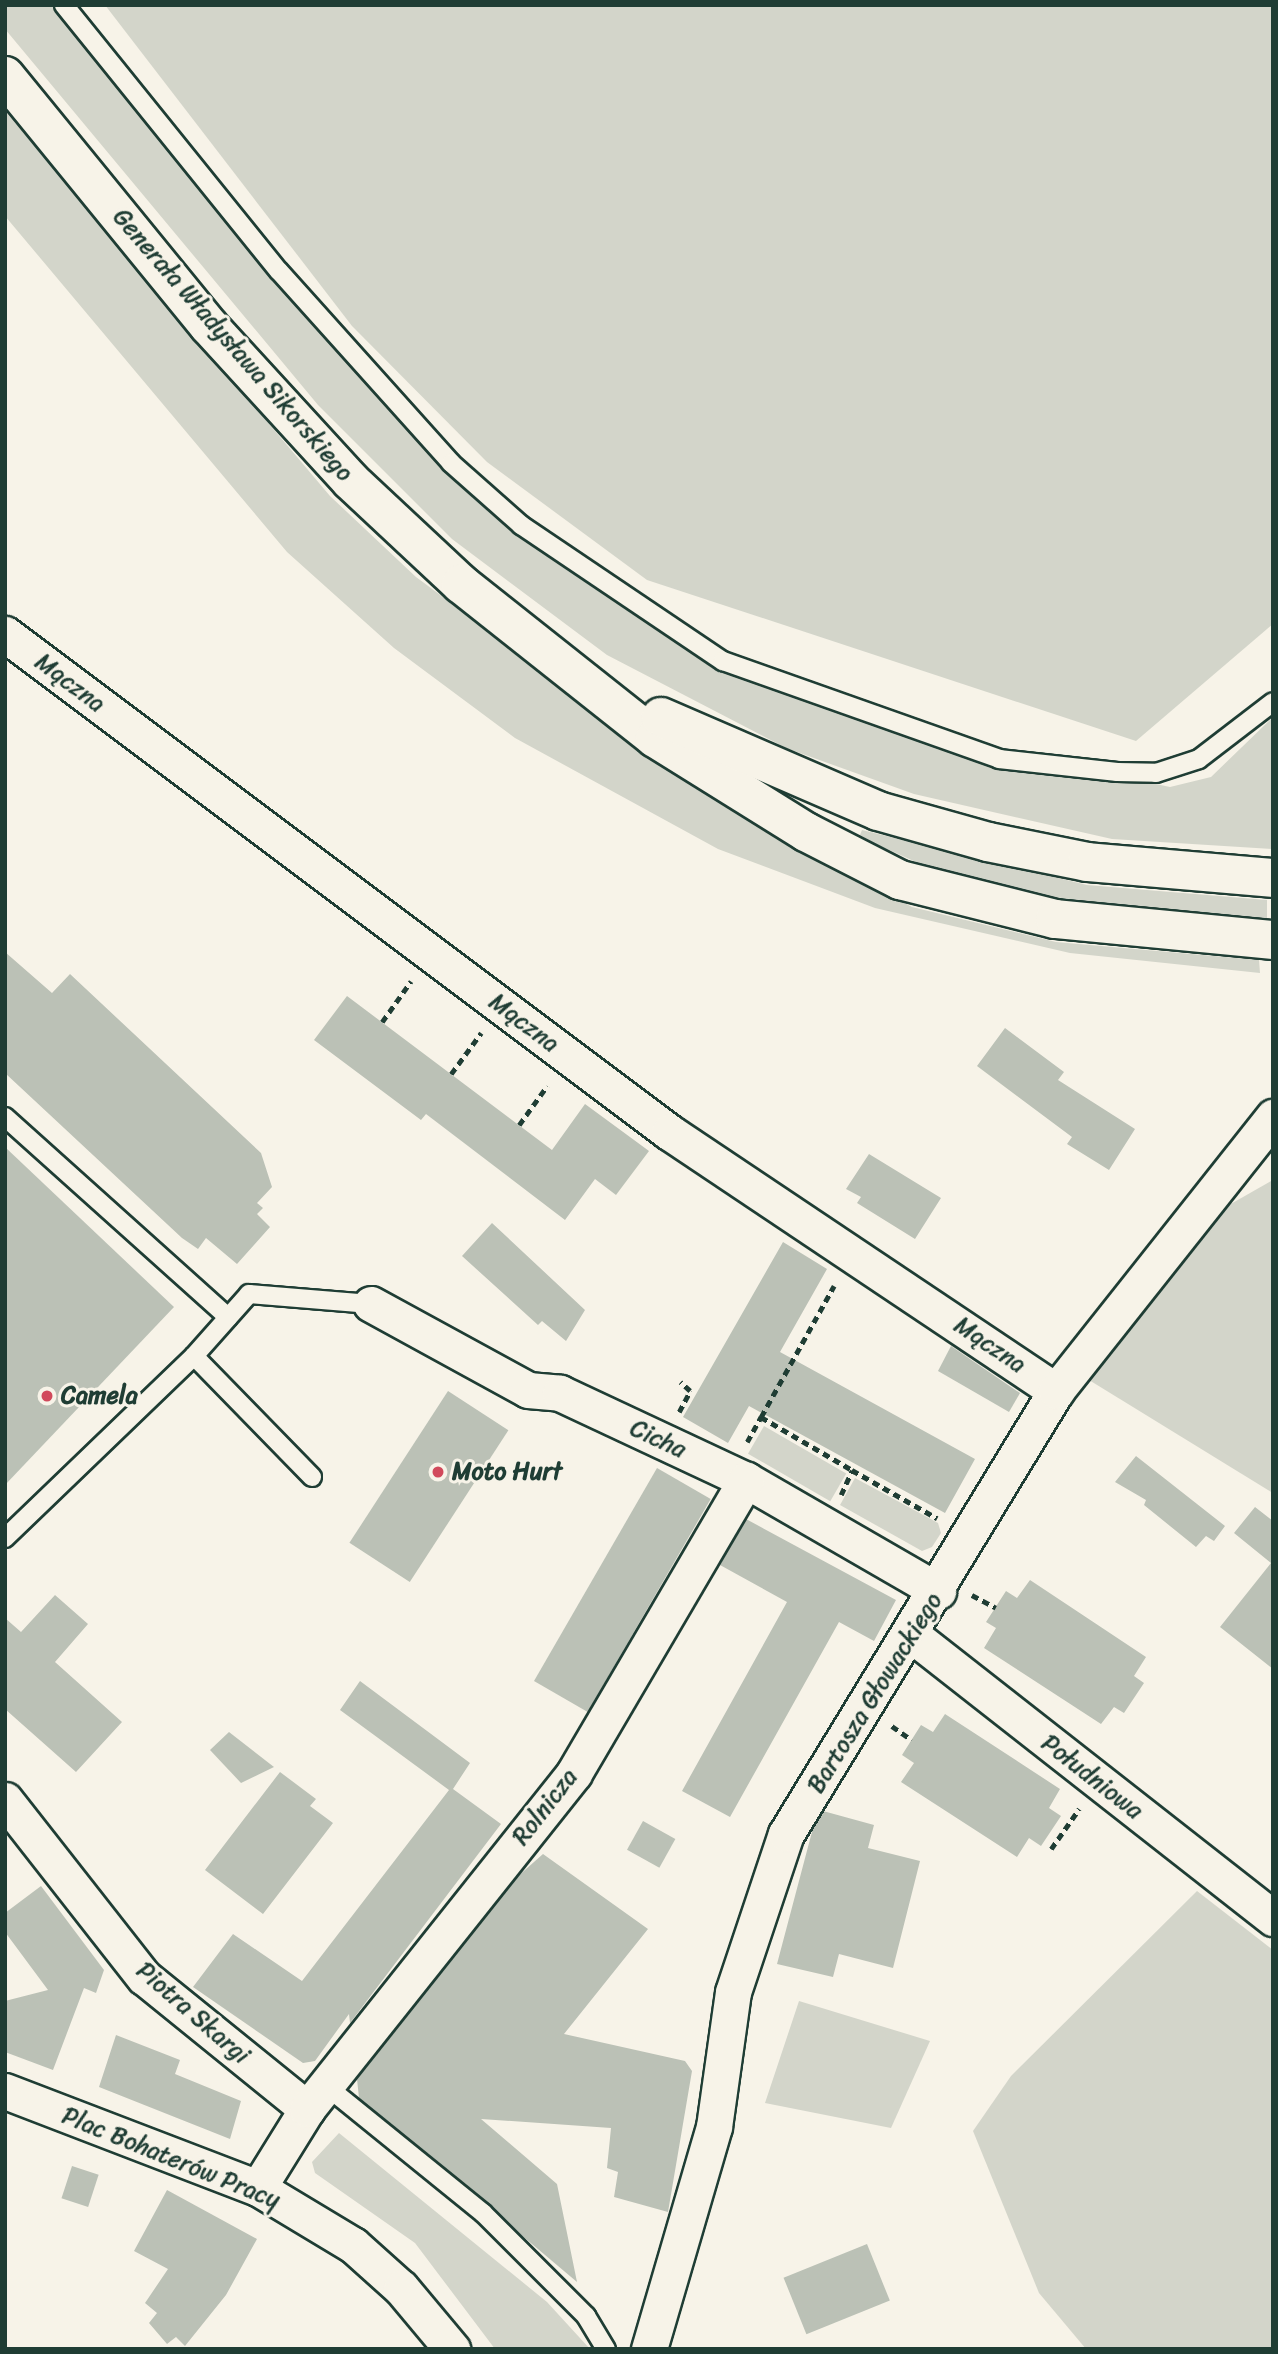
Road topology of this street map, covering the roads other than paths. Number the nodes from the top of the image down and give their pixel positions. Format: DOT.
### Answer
graph roads {
  1 [pos="64,5"];
  2 [pos="5,76"];
  3 [pos="5,634"];
  4 [pos="579,672"];
  5 [pos="1273,702"];
  6 [pos="1273,878"];
  7 [pos="1273,940"];
  8 [pos="5,1117"];
  9 [pos="1273,1117"];
  10 [pos="371,1304"];
  11 [pos="228,1317"];
  12 [pos="194,1356"];
  13 [pos="1056,1391"];
  14 [pos="745,1464"];
  15 [pos="312,1477"];
  16 [pos="5,1538"];
  17 [pos="938,1591"];
  18 [pos="912,1635"];
  19 [pos="5,1800"];
  20 [pos="1273,1918"];
  21 [pos="5,2091"];
  22 [pos="316,2097"];
  23 [pos="258,2188"];
  24 [pos="452,2349"];
  25 [pos="606,2349"];
  26 [pos="649,2349"];
  1 -- 5 [label="lane"];
  2 -- 4 [label="main road, Generała Władysława Sikorskiego"];
  3 -- 13 [label="street, Mączna"];
  4 -- 6 [label="main road, Generała Władysława Sikorskiego"];
  4 -- 7 [label="main road, Generała Władysława Sikorskiego"];
  8 -- 11 [label="lane"];
  9 -- 13 [label="street, Bartosza Głowackiego"];
  10 -- 11 [label="lane"];
  10 -- 14 [label="street, Cicha"];
  11 -- 12 [label="lane"];
  12 -- 15 [label="lane"];
  12 -- 16 [label="lane"];
  13 -- 17 [label="street, Bartosza Głowackiego"];
  14 -- 17 [label="street, Cicha"];
  14 -- 22 [label="street, Rolnicza"];
  17 -- 18 [label="street, Bartosza Głowackiego"];
  18 -- 20 [label="street, Południowa"];
  18 -- 26 [label="street, Bartosza Głowackiego"];
  19 -- 22 [label="street, Piotra Skargi"];
  21 -- 23 [label="street, Plac Bohaterów Pracy"];
  22 -- 23 [label="street"];
  22 -- 25 [label="lane"];
  23 -- 24 [label="street, Plac Bohaterów Pracy"];
}
